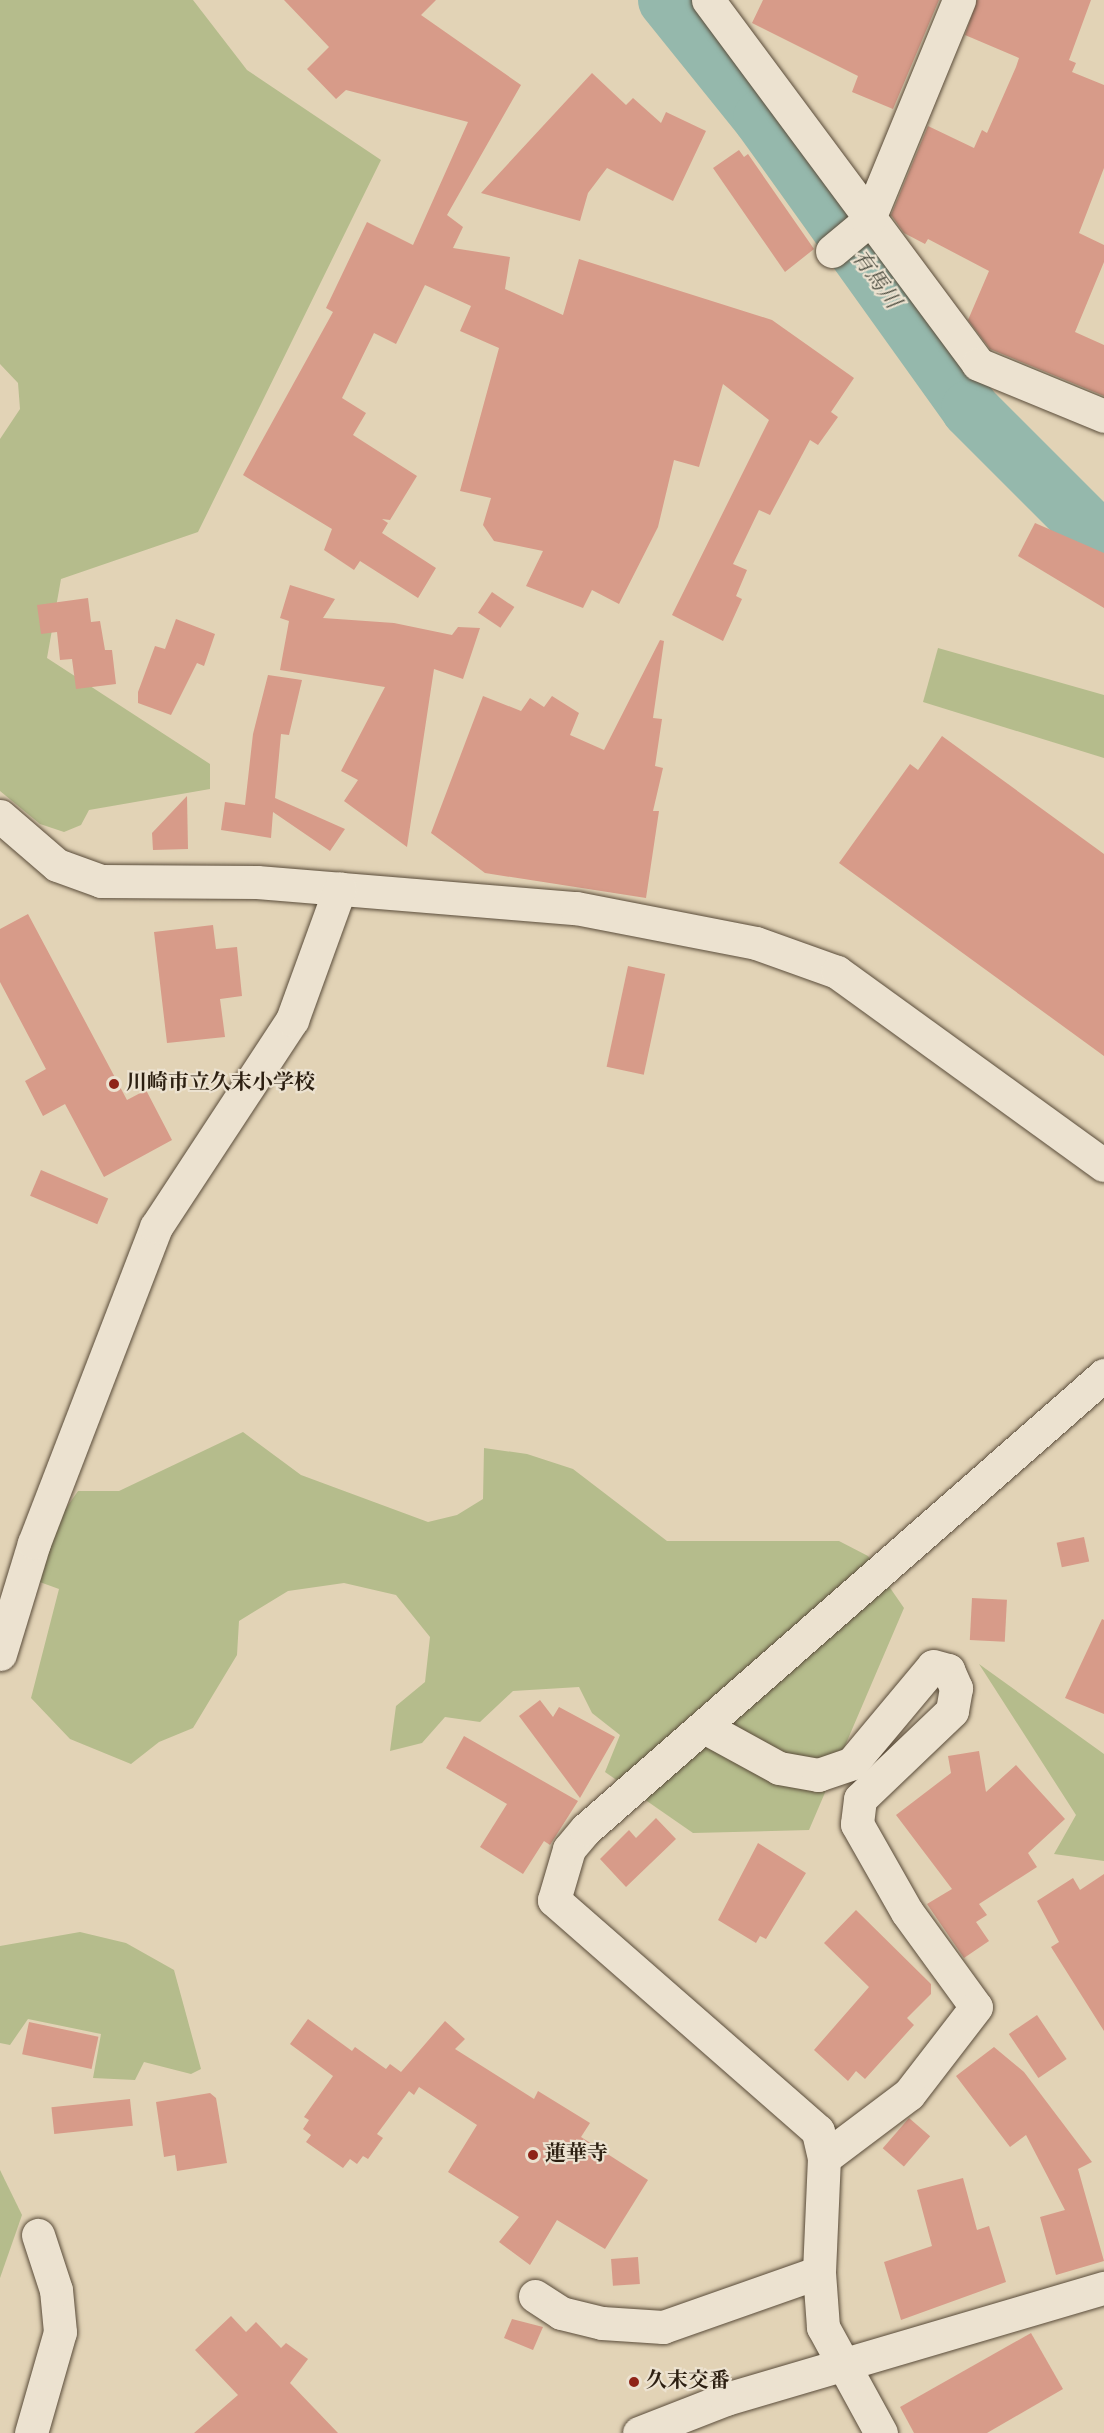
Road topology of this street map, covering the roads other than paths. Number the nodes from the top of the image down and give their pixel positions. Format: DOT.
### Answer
graph roads {
  1 [pos="708,0"];
  2 [pos="958,0"];
  3 [pos="865,225"];
  4 [pos="832,251"];
  5 [pos="1104,416"];
  6 [pos="0,816"];
  7 [pos="340,888"];
  8 [pos="1104,1165"];
  9 [pos="1104,1376"];
  10 [pos="0,1654"];
  11 [pos="706,1728"];
  12 [pos="824,2158"];
  13 [pos="38,2235"];
  14 [pos="819,2272"];
  15 [pos="1104,2288"];
  16 [pos="535,2296"];
  17 [pos="842,2367"];
  18 [pos="31,2433"];
  19 [pos="639,2433"];
  20 [pos="881,2433"];
  1 -- 3 [label="street"];
  2 -- 3 [label="street"];
  3 -- 4 [label="street"];
  3 -- 5 [label="street"];
  6 -- 7 [label="street"];
  7 -- 8 [label="street"];
  7 -- 10 [label="street"];
  9 -- 11 [label="street"];
  11 -- 12 [label="street"];
  11 -- 12 [label="street"];
  12 -- 14 [label="street"];
  13 -- 18 [label="street"];
  14 -- 16 [label="street"];
  14 -- 17 [label="street"];
  15 -- 17 [label="street"];
  17 -- 19 [label="street"];
  17 -- 20 [label="street"];
}
